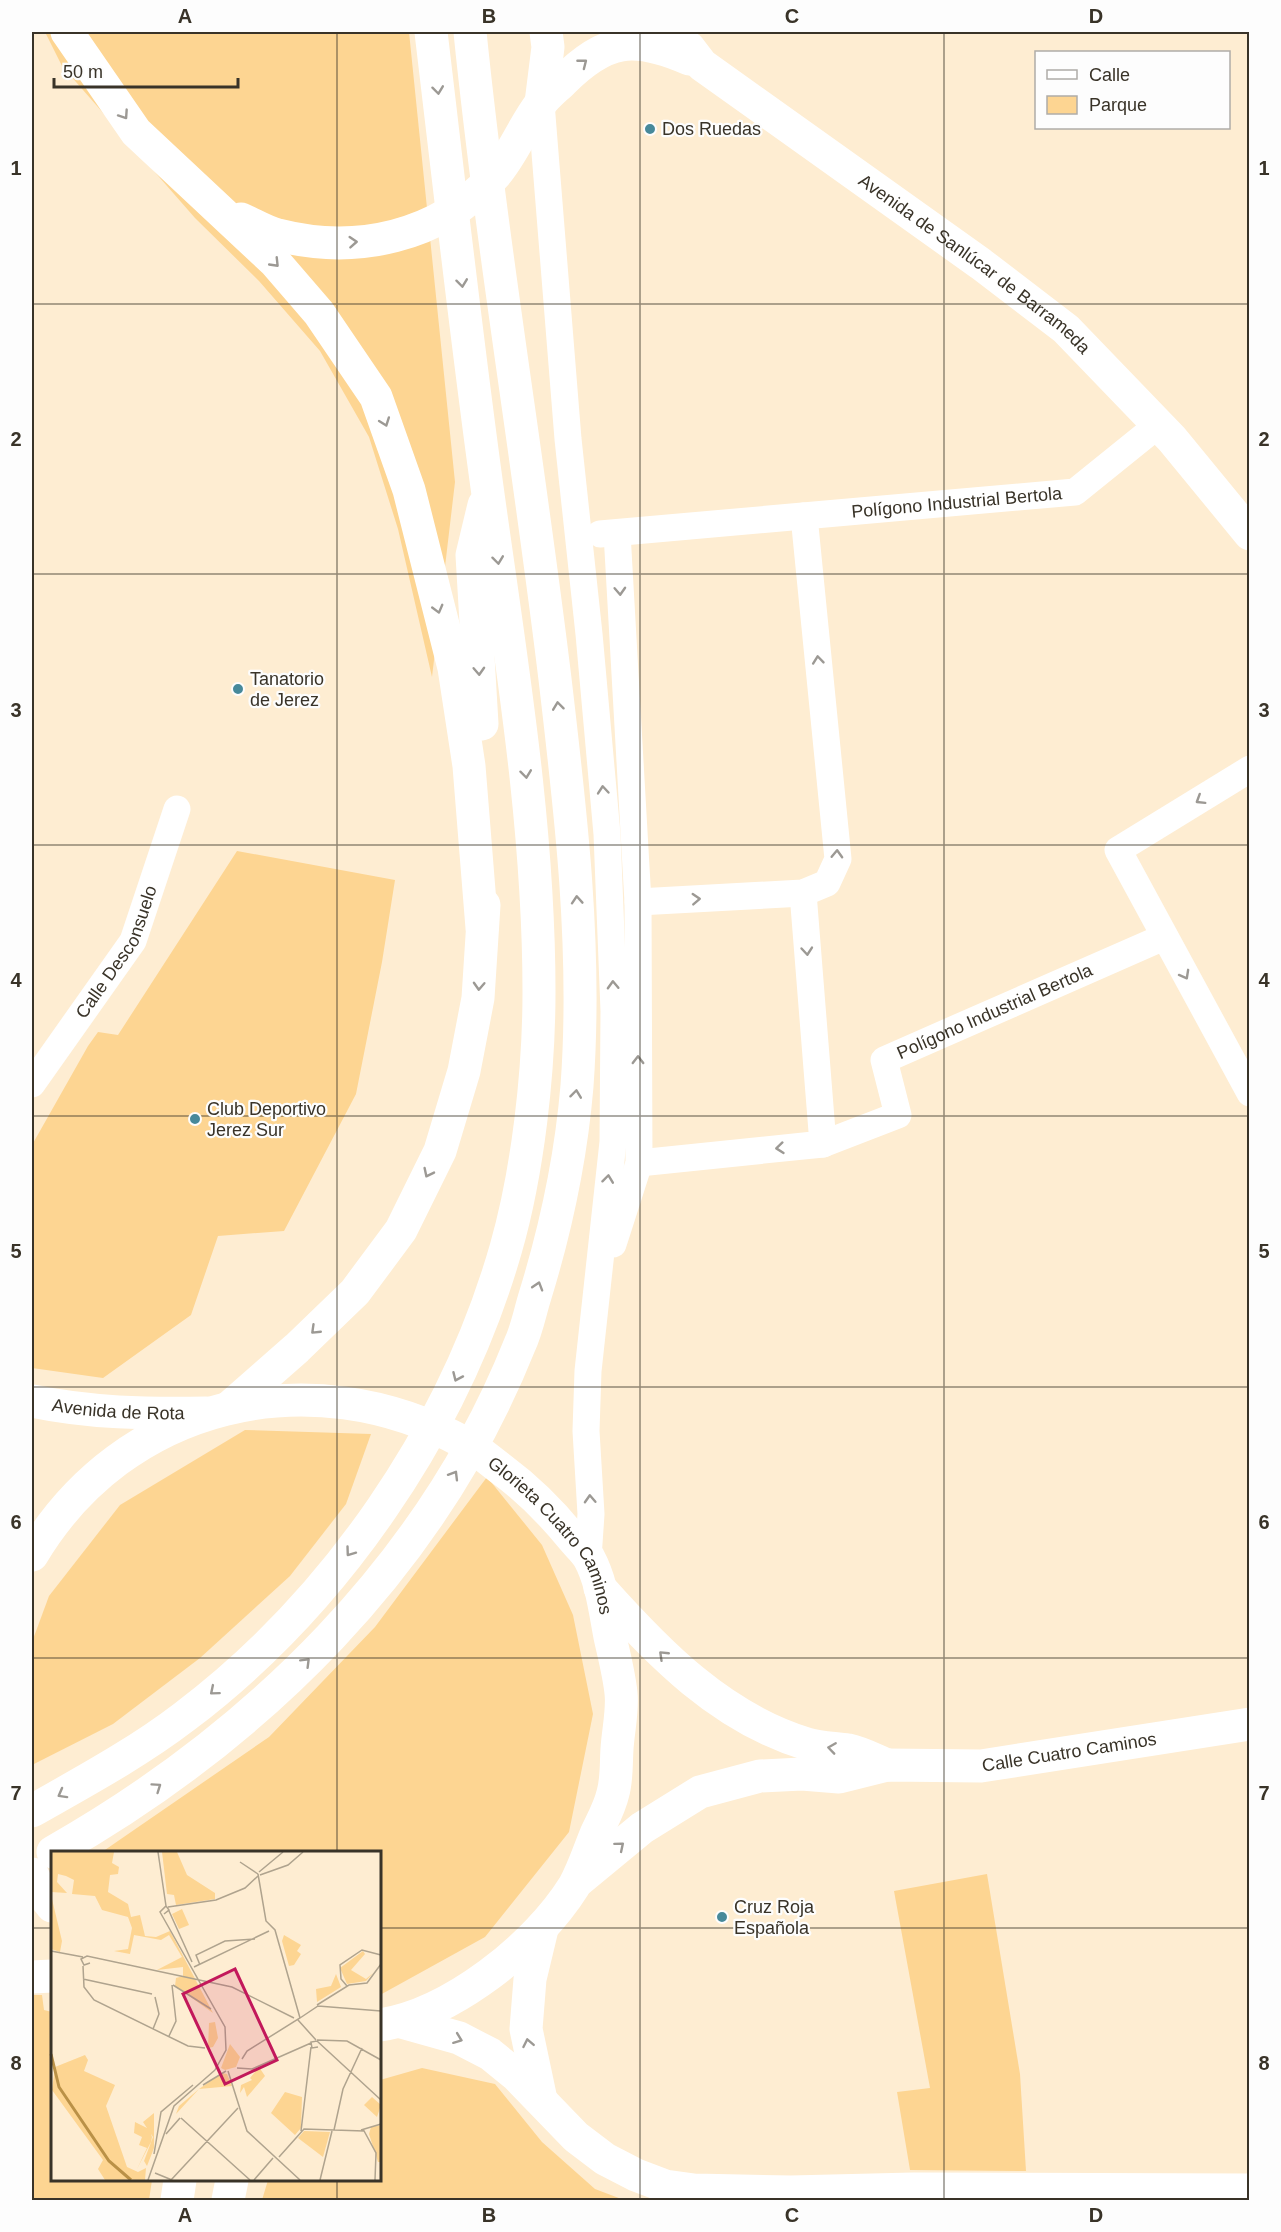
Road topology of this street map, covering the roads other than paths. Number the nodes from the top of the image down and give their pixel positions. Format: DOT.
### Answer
graph roads {
  1 [pos="67,32"];
  2 [pos="431,32"];
  3 [pos="470,32"];
  4 [pos="546,32"];
  5 [pos="666,32"];
  6 [pos="702,65"];
  7 [pos="541,103"];
  8 [pos="217,208"];
  9 [pos="1158,425"];
  10 [pos="487,488"];
  11 [pos="804,516"];
  12 [pos="616,533"];
  13 [pos="1250,534"];
  14 [pos="579,536"];
  15 [pos="1250,769"];
  16 [pos="177,809"];
  17 [pos="802,893"];
  18 [pos="638,902"];
  19 [pos="482,928"];
  20 [pos="1164,937"];
  21 [pos="32,1084"];
  22 [pos="1250,1093"];
  23 [pos="823,1144"];
  24 [pos="639,1163"];
  25 [pos="594,1301"];
  26 [pos="32,1401"];
  27 [pos="218,1410"];
  28 [pos="32,1555"];
  29 [pos="588,1558"];
  30 [pos="600,1587"];
  31 [pos="1250,1724"];
  32 [pos="887,1765"];
  33 [pos="32,1811"];
  34 [pos="56,1851"];
  35 [pos="51,1854"];
  36 [pos="32,1864"];
  37 [pos="32,1874"];
  38 [pos="575,1883"];
  39 [pos="51,1905"];
  40 [pos="542,1929"];
  41 [pos="51,1976"];
  42 [pos="32,1977"];
  43 [pos="391,2024"];
  44 [pos="541,2100"];
  45 [pos="180,2181"];
  46 [pos="232,2181"];
  47 [pos="1250,2190"];
  48 [pos="914,2195"];
  49 [pos="177,2200"];
  50 [pos="228,2200"];
  1 -- 8 [label="main road, one-way"];
  2 -- 10 [label="main road, one-way"];
  34 -- 3 [label="main road, one-way"];
  4 -- 7 [label="main road"];
  5 -- 6 [label="main road, Avenida de Sanlúcar de Barrameda"];
  7 -- 6 [label="main road, one-way"];
  6 -- 9 [label="main road, Avenida de Sanlúcar de Barrameda"];
  8 -- 7 [label="main road, one-way"];
  7 -- 14 [label="street"];
  8 -- 19 [label="main road, one-way"];
  9 -- 11 [label="street, Polígono Industrial Bertola"];
  9 -- 13 [label="main road, Avenida de Sanlúcar de Barrameda"];
  10 -- 19 [label="main road, one-way"];
  10 -- 33 [label="main road, one-way"];
  11 -- 12 [label="street, Polígono Industrial Bertola"];
  17 -- 11 [label="street, one-way"];
  12 -- 14 [label="street, Polígono Industrial Bertola"];
  12 -- 18 [label="street, one-way"];
  25 -- 14 [label="street, one-way"];
  15 -- 20 [label="street, one-way"];
  16 -- 21 [label="street, Calle Desconsuelo"];
  18 -- 17 [label="street, one-way"];
  17 -- 23 [label="street, one-way"];
  24 -- 18 [label="street, one-way"];
  19 -- 27 [label="main road, one-way"];
  20 -- 22 [label="street, one-way"];
  20 -- 23 [label="street, Polígono Industrial Bertola"];
  23 -- 24 [label="street, Polígono Industrial Bertola, one-way"];
  24 -- 25 [label="street"];
  29 -- 25 [label="street, one-way"];
  26 -- 27 [label="main road, Avenida de Rota"];
  27 -- 28 [label="main road, Glorieta Cuatro Caminos"];
  27 -- 29 [label="main road, Glorieta Cuatro Caminos"];
  29 -- 30 [label="main road, Glorieta Cuatro Caminos"];
  32 -- 30 [label="main road, Calle Cuatro Caminos, one-way"];
  30 -- 38 [label="main road, Glorieta Cuatro Caminos"];
  31 -- 32 [label="main road, Calle Cuatro Caminos"];
  38 -- 32 [label="main road, Calle Cuatro Caminos, one-way"];
  35 -- 36 [label="main road"];
  37 -- 39 [label="main road"];
  38 -- 40 [label="main road, Glorieta Cuatro Caminos"];
  40 -- 43 [label="main road, Glorieta Cuatro Caminos"];
  44 -- 40 [label="main road, one-way"];
  41 -- 42 [label="main road"];
  43 -- 44 [label="main road, one-way"];
  44 -- 48 [label="main road"];
  45 -- 49 [label="main road"];
  46 -- 50 [label="main road"];
  47 -- 48 [label="main road"];
}
